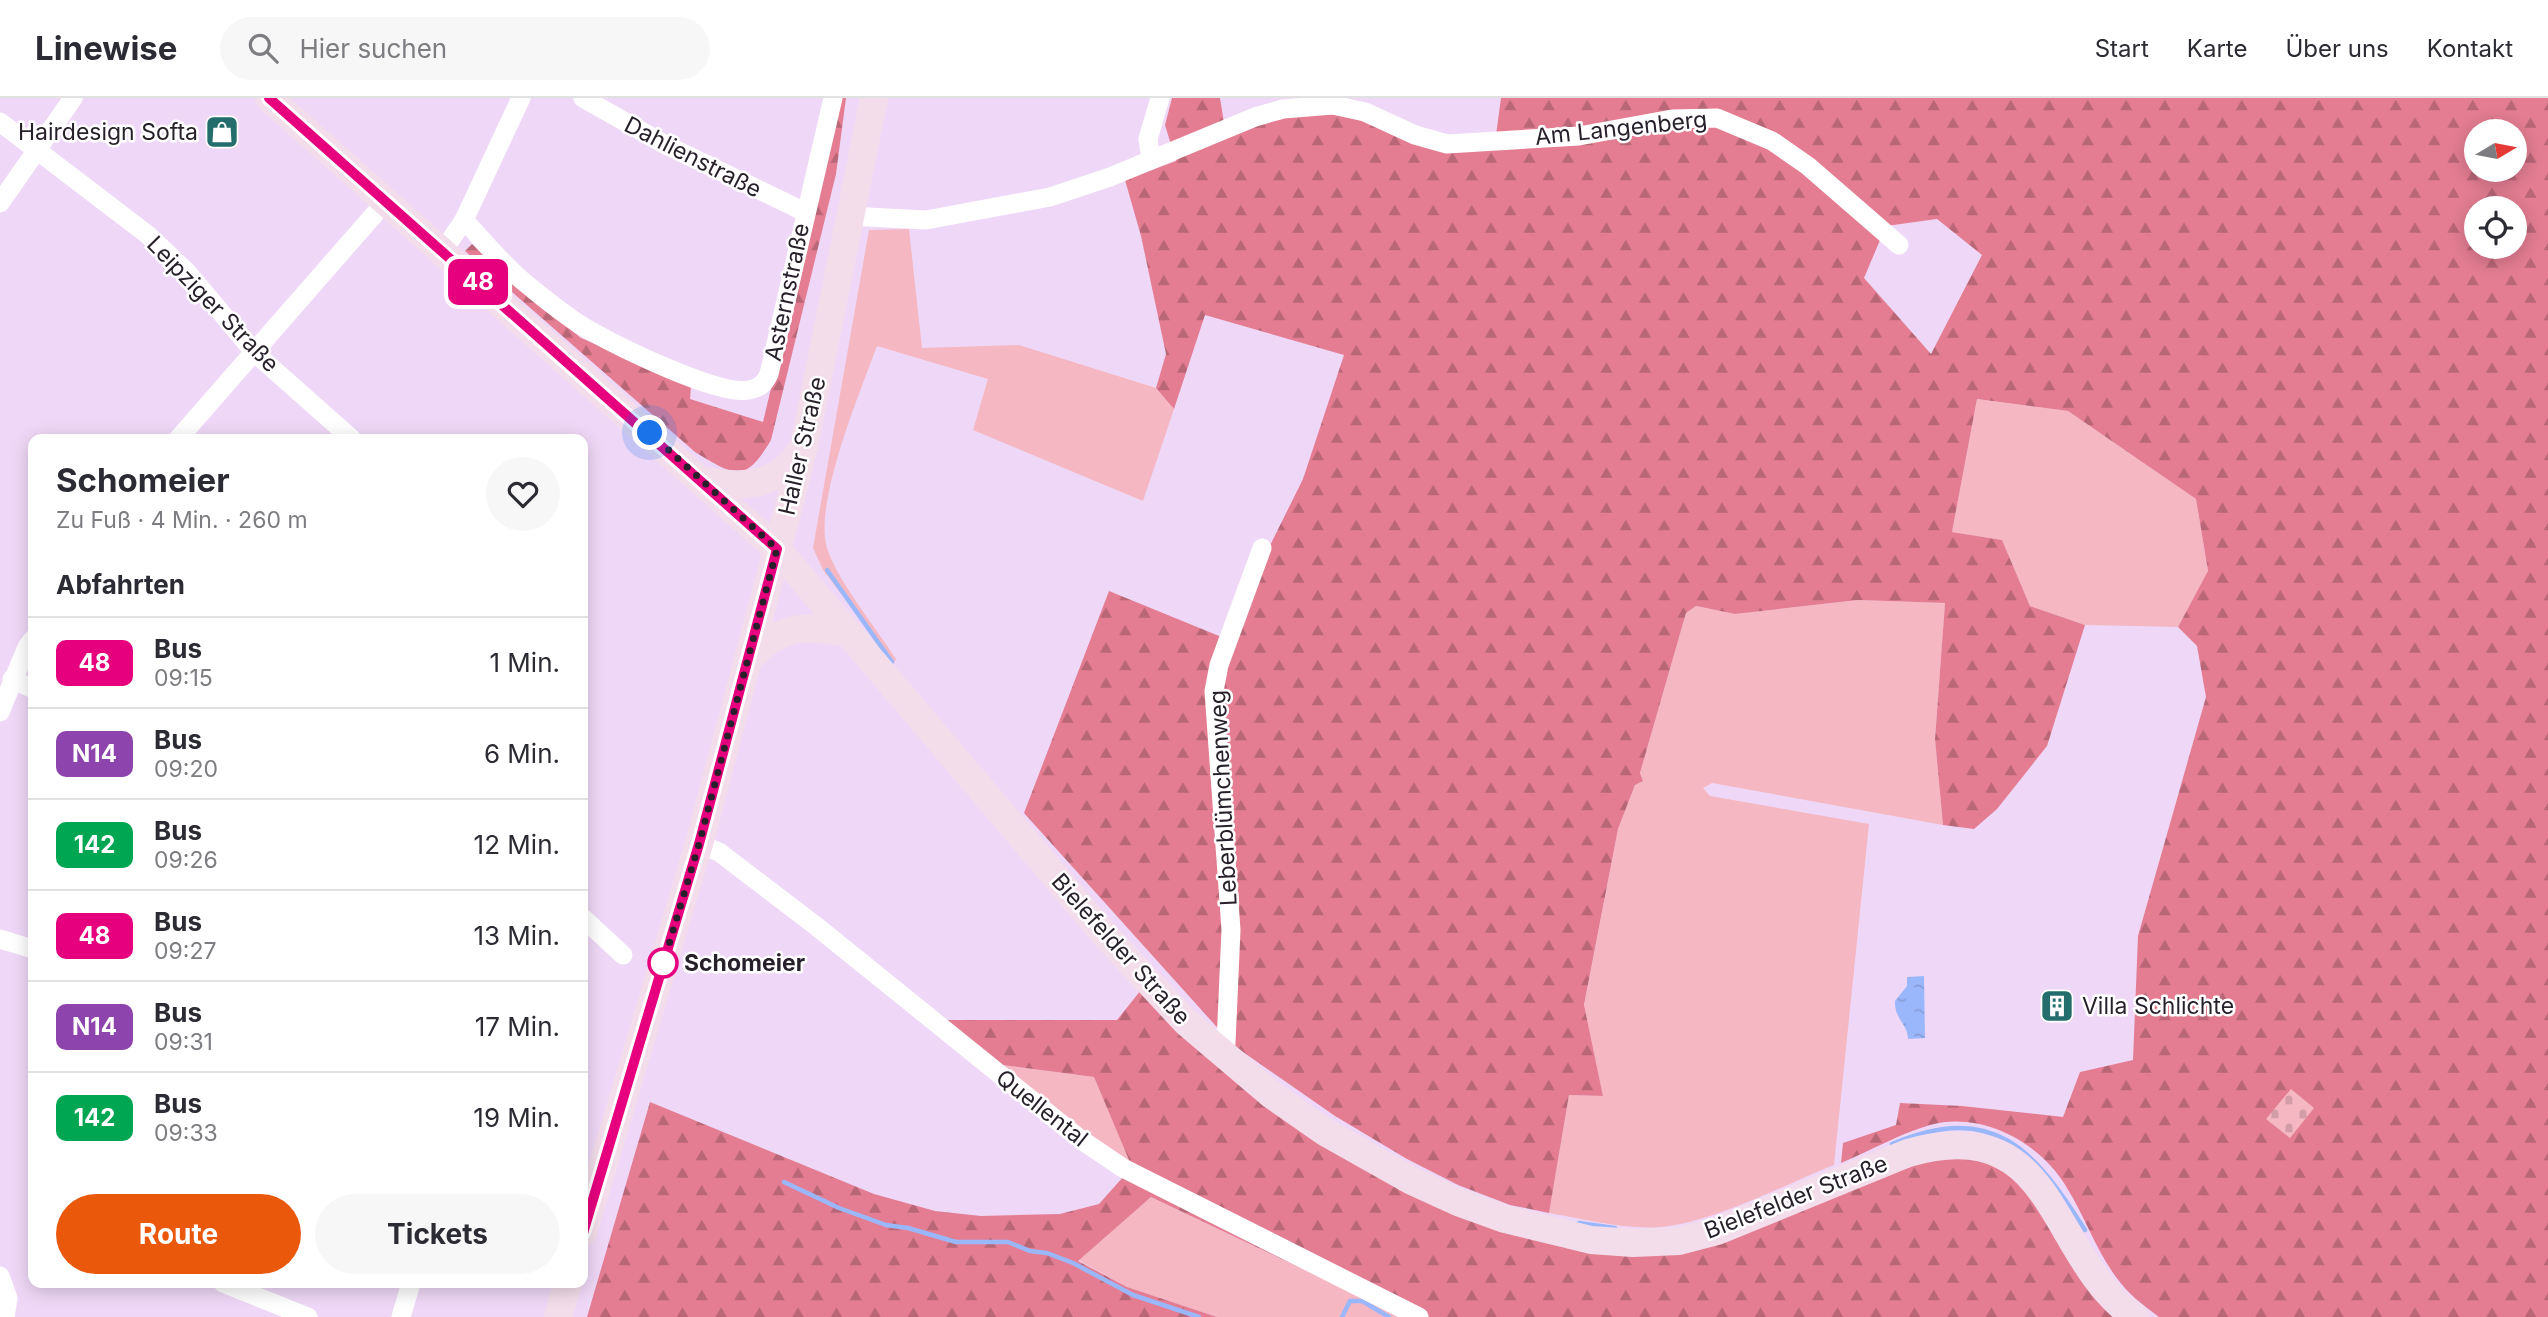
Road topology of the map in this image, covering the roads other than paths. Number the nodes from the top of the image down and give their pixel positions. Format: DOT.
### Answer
graph roads {
  1 [pos="73,98"];
  2 [pos="269,98"];
  3 [pos="521,98"];
  4 [pos="583,98"];
  5 [pos="833,98"];
  6 [pos="874,98"];
  7 [pos="1160,98"];
  8 [pos="0,122"];
  9 [pos="36,149"];
  10 [pos="1151,159"];
  11 [pos="386,201"];
  12 [pos="0,203"];
  13 [pos="805,212"];
  14 [pos="848,216"];
  15 [pos="464,220"];
  16 [pos="1899,245"];
  17 [pos="443,251"];
  18 [pos="254,352"];
  19 [pos="182,434"];
  20 [pos="346,434"];
  21 [pos="804,446"];
  22 [pos="704,481"];
  23 [pos="1262,548"];
  24 [pos="777,549"];
  25 [pos="846,632"];
  26 [pos="28,649"];
  27 [pos="750,658"];
  28 [pos="12,679"];
  29 [pos="28,687"];
  30 [pos="0,712"];
  31 [pos="699,844"];
  32 [pos="588,923"];
  33 [pos="0,939"];
  34 [pos="28,947"];
  35 [pos="623,955"];
  36 [pos="1221,1054"];
  37 [pos="588,1216"];
  38 [pos="0,1276"];
  39 [pos="236,1288"];
  40 [pos="410,1288"];
  41 [pos="567,1288"];
  42 [pos="5,1317"];
  43 [pos="308,1317"];
  44 [pos="401,1317"];
  45 [pos="558,1317"];
  46 [pos="1419,1317"];
  47 [pos="2135,1317"];
  1 -- 9 [label="street"];
  2 -- 11 [label="main road, Bielefelder Straße"];
  3 -- 15 [label="street"];
  4 -- 13 [label="street, Dahlienstraße"];
  5 -- 13 [label="street, Asternstraße"];
  6 -- 14 [label="main road, Haller Straße"];
  7 -- 10 [label="street"];
  8 -- 9 [label="street, Leipziger Straße"];
  9 -- 12 [label="street"];
  9 -- 18 [label="street, Leipziger Straße"];
  10 -- 14 [label="street, Am Langenberg"];
  10 -- 16 [label="street, Am Langenberg"];
  11 -- 17 [label="main road, Bielefelder Straße"];
  11 -- 18 [label="street"];
  13 -- 15 [label="street, Asternstraße"];
  14 -- 21 [label="main road, Haller Straße"];
  15 -- 17 [label="street"];
  17 -- 22 [label="main road, Bielefelder Straße"];
  18 -- 19 [label="street"];
  18 -- 20 [label="street, Leipziger Straße"];
  21 -- 22 [label="main road"];
  21 -- 24 [label="main road, Haller Straße"];
  22 -- 24 [label="main road, Bielefelder Straße"];
  23 -- 36 [label="street, Leberblümchenweg"];
  24 -- 25 [label="main road, Bielefelder Straße"];
  24 -- 27 [label="main road, Haller Straße"];
  25 -- 27 [label="main road"];
  25 -- 36 [label="main road, Bielefelder Straße"];
  26 -- 28 [label="street"];
  27 -- 31 [label="main road, Haller Straße"];
  28 -- 29 [label="street"];
  28 -- 30 [label="street"];
  31 -- 37 [label="main road, Haller Straße"];
  31 -- 46 [label="street, Quellental"];
  32 -- 35 [label="street"];
  33 -- 34 [label="street"];
  36 -- 47 [label="main road, Bielefelder Straße"];
  38 -- 42 [label="street"];
  39 -- 43 [label="street"];
  40 -- 44 [label="street"];
  41 -- 45 [label="main road"];
}
